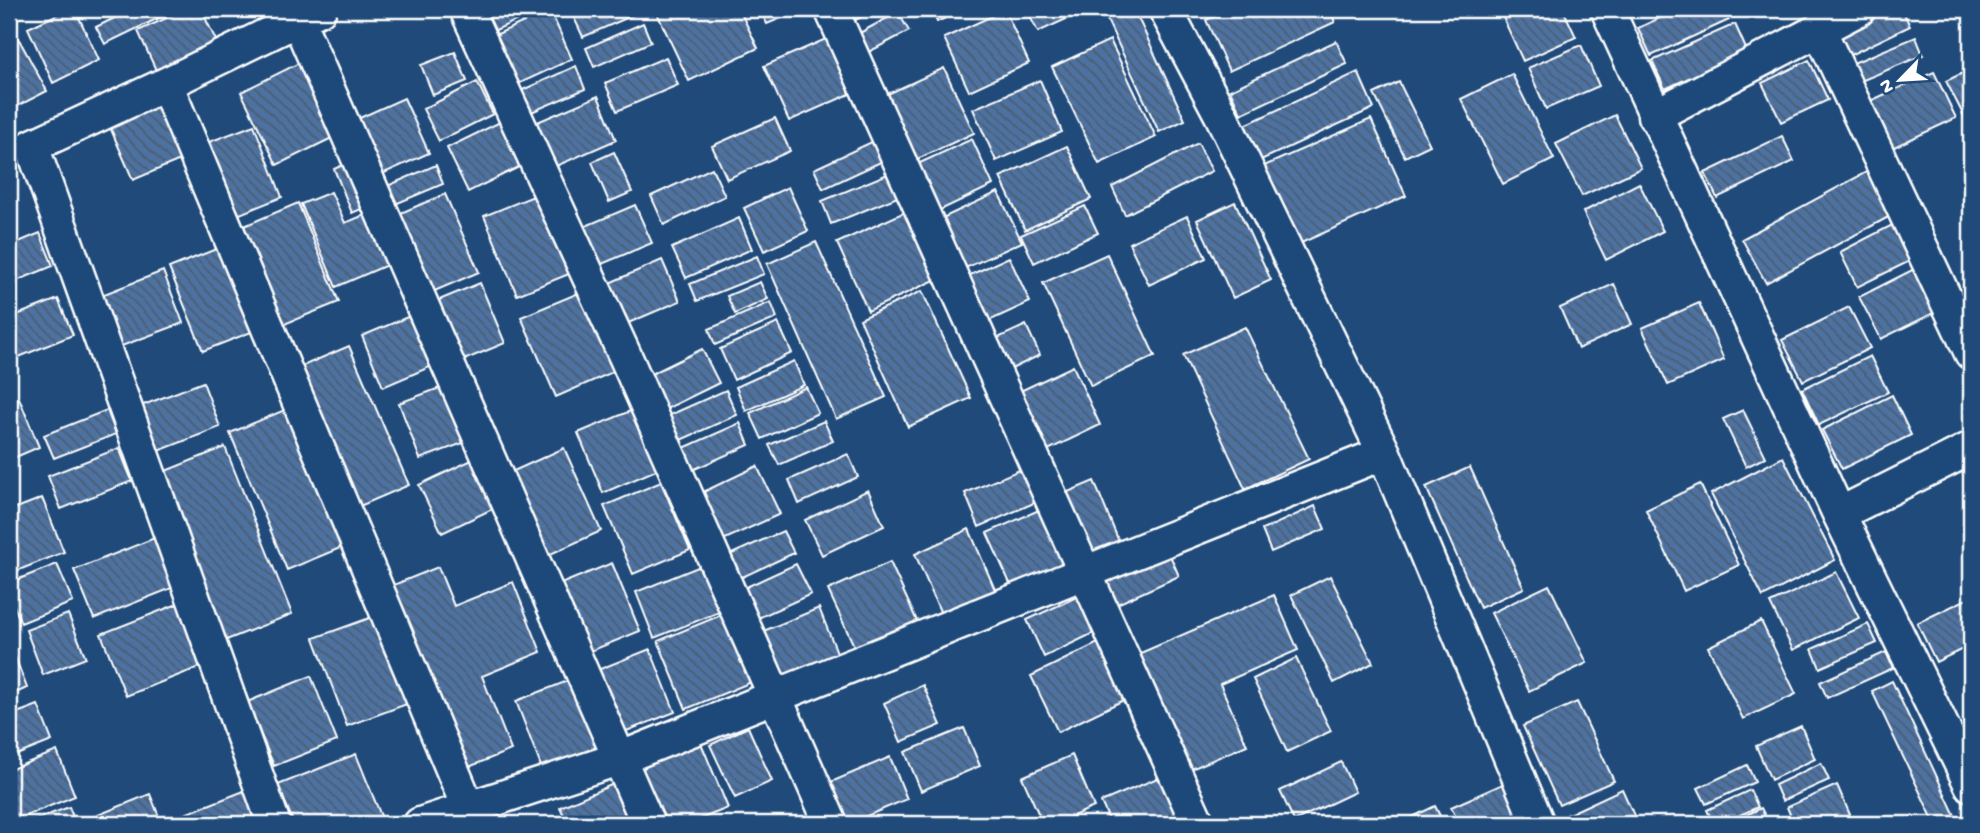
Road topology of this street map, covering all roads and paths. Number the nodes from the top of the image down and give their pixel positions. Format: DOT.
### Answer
graph roads {
  1 [pos="466,9"];
  2 [pos="831,9"];
  3 [pos="1165,9"];
  4 [pos="1607,9"];
  5 [pos="1859,9"];
  6 [pos="309,15"];
  7 [pos="1819,29"];
  8 [pos="166,84"];
  9 [pos="1654,116"];
  10 [pos="1971,353"];
  11 [pos="1971,447"];
  12 [pos="1384,453"];
  13 [pos="1839,514"];
  14 [pos="1084,573"];
  15 [pos="775,695"];
  16 [pos="621,758"];
  17 [pos="1971,785"];
  18 [pos="472,816"];
  19 [pos="274,824"];
  20 [pos="420,824"];
  21 [pos="648,824"];
  22 [pos="831,824"];
  23 [pos="1198,824"];
  24 [pos="1538,824"];
  1 -- 15 [label="street"];
  2 -- 14 [label="street"];
  3 -- 12 [label="street"];
  4 -- 9 [label="street"];
  5 -- 7 [label="street"];
  6 -- 8 [label="street"];
  6 -- 16 [label="street"];
  7 -- 9 [label="street"];
  7 -- 10 [label="street"];
  8 -- 18 [label="street"];
  8 -- 19 [label="street"];
  9 -- 13 [label="street"];
  11 -- 13 [label="street"];
  12 -- 14 [label="street"];
  12 -- 24 [label="street"];
  13 -- 17 [label="street"];
  14 -- 15 [label="street"];
  14 -- 23 [label="street"];
  15 -- 16 [label="street"];
  15 -- 22 [label="street"];
  16 -- 18 [label="street"];
  16 -- 21 [label="street"];
  18 -- 20 [label="street"];
}
